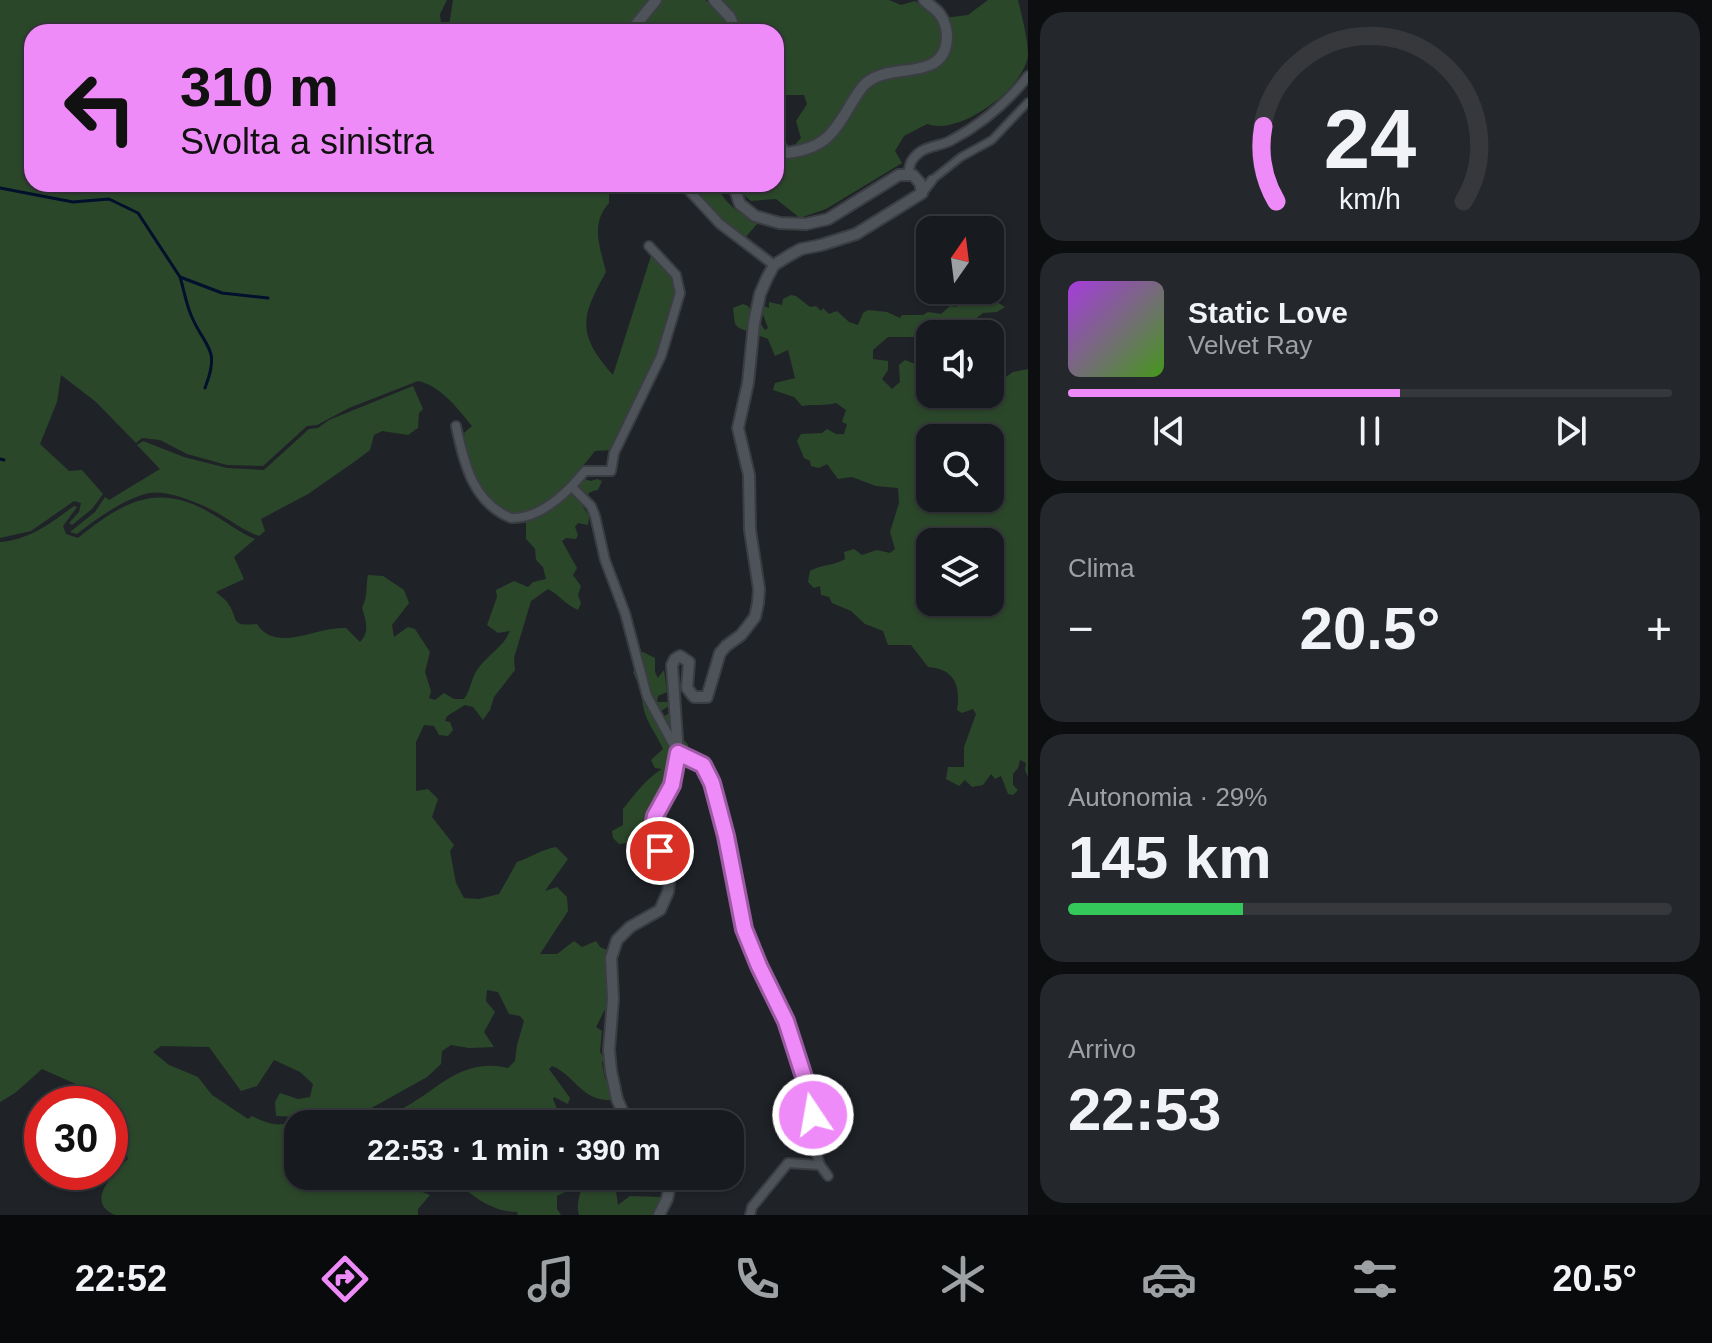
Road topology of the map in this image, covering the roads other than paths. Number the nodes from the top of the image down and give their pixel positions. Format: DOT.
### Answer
graph roads {
  1 [pos="656,0"];
  2 [pos="714,0"];
  3 [pos="924,0"];
  4 [pos="636,24"];
  5 [pos="733,24"];
  6 [pos="1028,76"];
  7 [pos="1028,102"];
  8 [pos="784,151"];
  9 [pos="908,174"];
  10 [pos="932,180"];
  11 [pos="690,192"];
  12 [pos="736,192"];
  13 [pos="922,193"];
  14 [pos="649,246"];
  15 [pos="774,265"];
  16 [pos="456,426"];
  17 [pos="572,487"];
  18 [pos="678,753"];
  19 [pos="622,1110"];
  20 [pos="820,1165"];
  21 [pos="828,1176"];
  22 [pos="669,1190"];
  23 [pos="659,1215"];
  24 [pos="750,1215"];
  1 -- 4 [label="street"];
  2 -- 5 [label="street"];
  3 -- 8 [label="street"];
  6 -- 9 [label="street"];
  7 -- 10 [label="street"];
  9 -- 12 [label="street"];
  9 -- 13 [label="street"];
  10 -- 13 [label="street"];
  11 -- 15 [label="street"];
  13 -- 15 [label="street"];
  14 -- 17 [label="street"];
  15 -- 18 [label="street"];
  16 -- 17 [label="street"];
  17 -- 18 [label="street"];
  18 -- 19 [label="street"];
  18 -- 20 [label="street"];
  20 -- 21 [label="street"];
  20 -- 24 [label="street"];
  22 -- 23 [label="street"];
}
